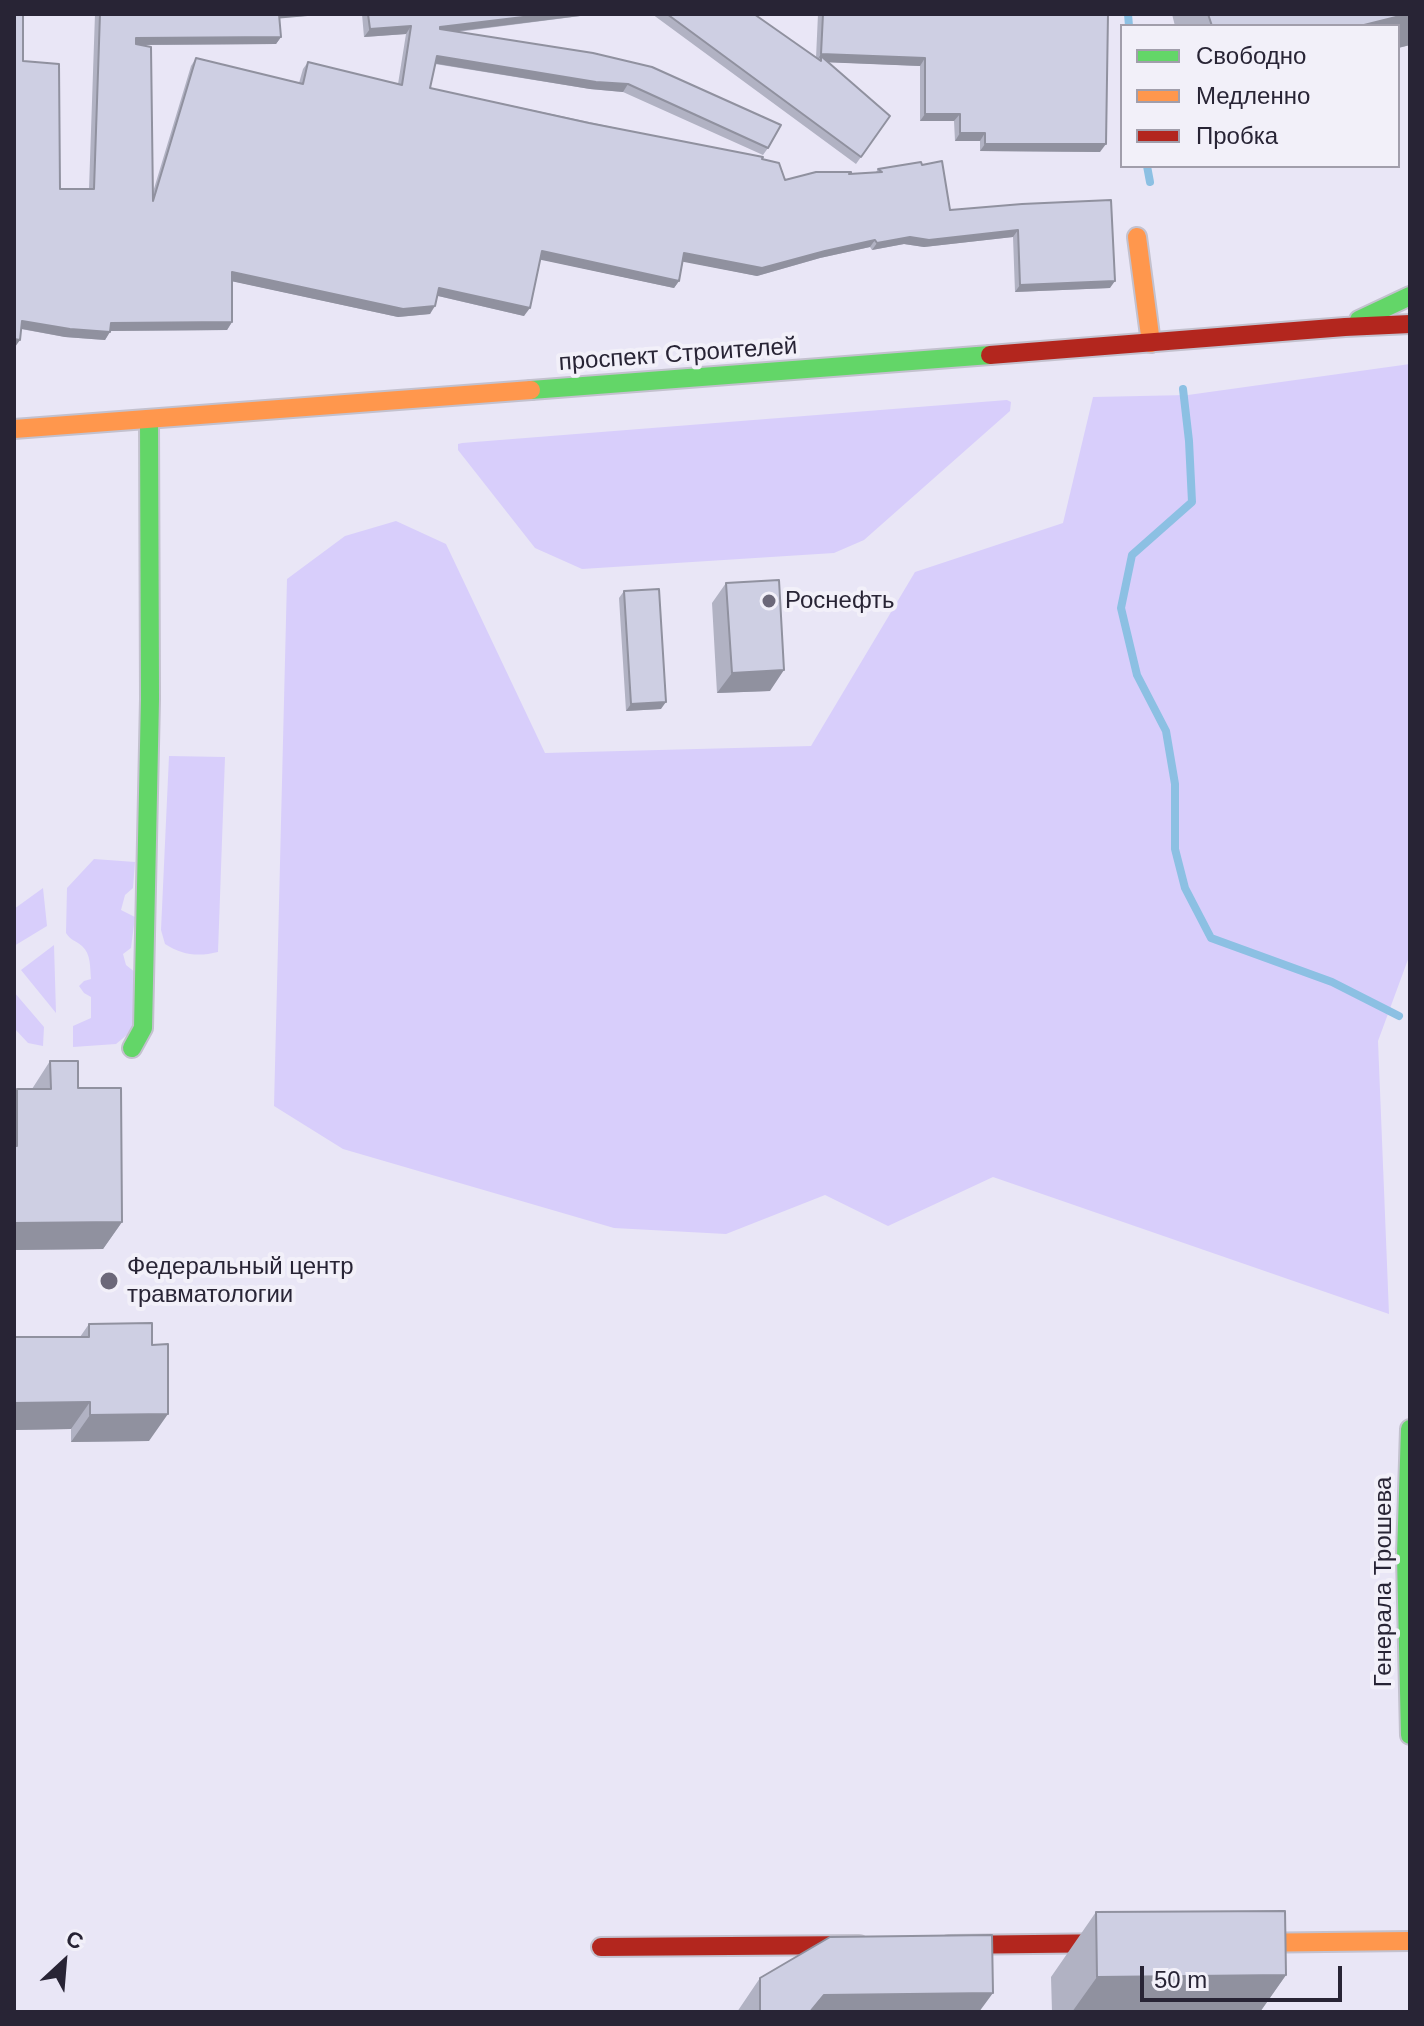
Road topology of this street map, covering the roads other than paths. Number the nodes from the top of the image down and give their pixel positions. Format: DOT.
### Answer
graph roads {
  1 [pos="1137,237"];
  2 [pos="1410,296"];
  3 [pos="1410,324"];
  4 [pos="1345,327"];
  5 [pos="1151,343"];
  6 [pos="149,419"];
  7 [pos="14,429"];
  8 [pos="132,1048"];
  9 [pos="1410,1429"];
  10 [pos="1410,1735"];
  11 [pos="1410,1941"];
  12 [pos="1139,1943"];
  13 [pos="1217,1943"];
  14 [pos="872,1945"];
  15 [pos="935,1945"];
  16 [pos="601,1947"];
  1 -- 5 [label="street"];
  2 -- 4 [label="street, проспект Строителей"];
  3 -- 4 [label="street, проспект Строителей"];
  4 -- 5 [label="street, проспект Строителей"];
  5 -- 6 [label="street, проспект Строителей"];
  6 -- 7 [label="street, проспект Строителей"];
  6 -- 8 [label="street"];
  9 -- 10 [label="street, Генерала Трошева"];
  11 -- 13 [label="street"];
  12 -- 15 [label="street"];
  14 -- 16 [label="street"];
}
